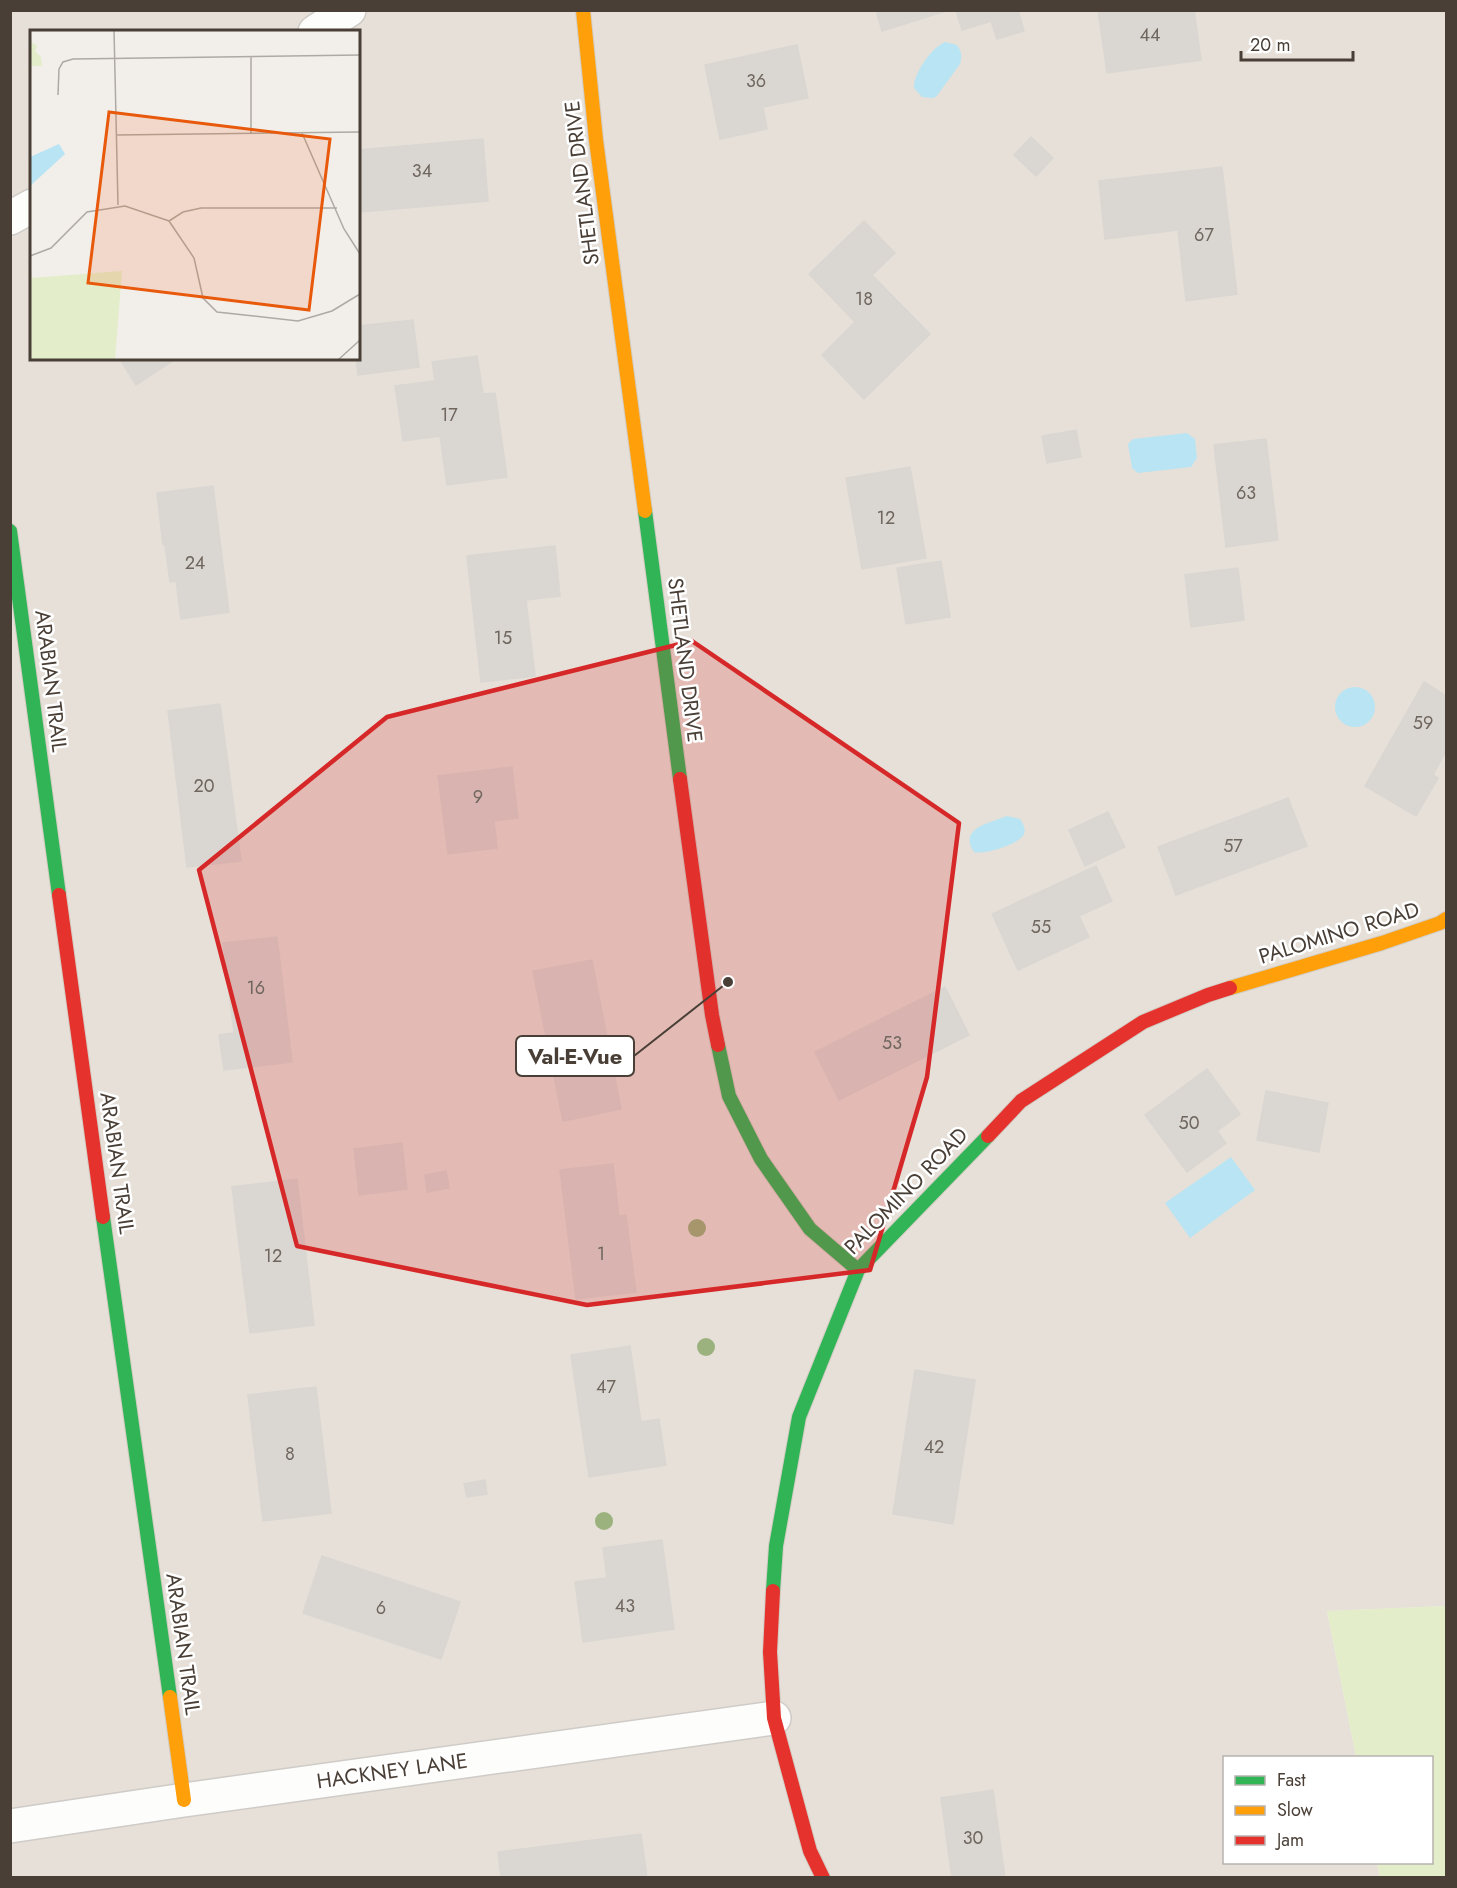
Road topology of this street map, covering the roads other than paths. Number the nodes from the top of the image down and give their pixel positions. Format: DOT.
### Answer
graph roads {
  1 [pos="349,10"];
  2 [pos="583,10"];
  3 [pos="318,30"];
  4 [pos="30,207"];
  5 [pos="10,218"];
  6 [pos="10,531"];
  7 [pos="19,668"];
  8 [pos="1446,919"];
  9 [pos="858,1270"];
  10 [pos="774,1718"];
  11 [pos="184,1800"];
  12 [pos="10,1826"];
  13 [pos="823,1878"];
  1 -- 3 [label="street"];
  2 -- 9 [label="street, SHETLAND DRIVE"];
  4 -- 5 [label="street"];
  6 -- 7 [label="street, ARABIAN TRAIL"];
  7 -- 11 [label="street, ARABIAN TRAIL"];
  8 -- 9 [label="street, PALOMINO ROAD"];
  9 -- 10 [label="street, PALOMINO ROAD"];
  10 -- 11 [label="street, HACKNEY LANE"];
  10 -- 13 [label="street, PALOMINO ROAD"];
  11 -- 12 [label="street, HACKNEY LANE"];
}
